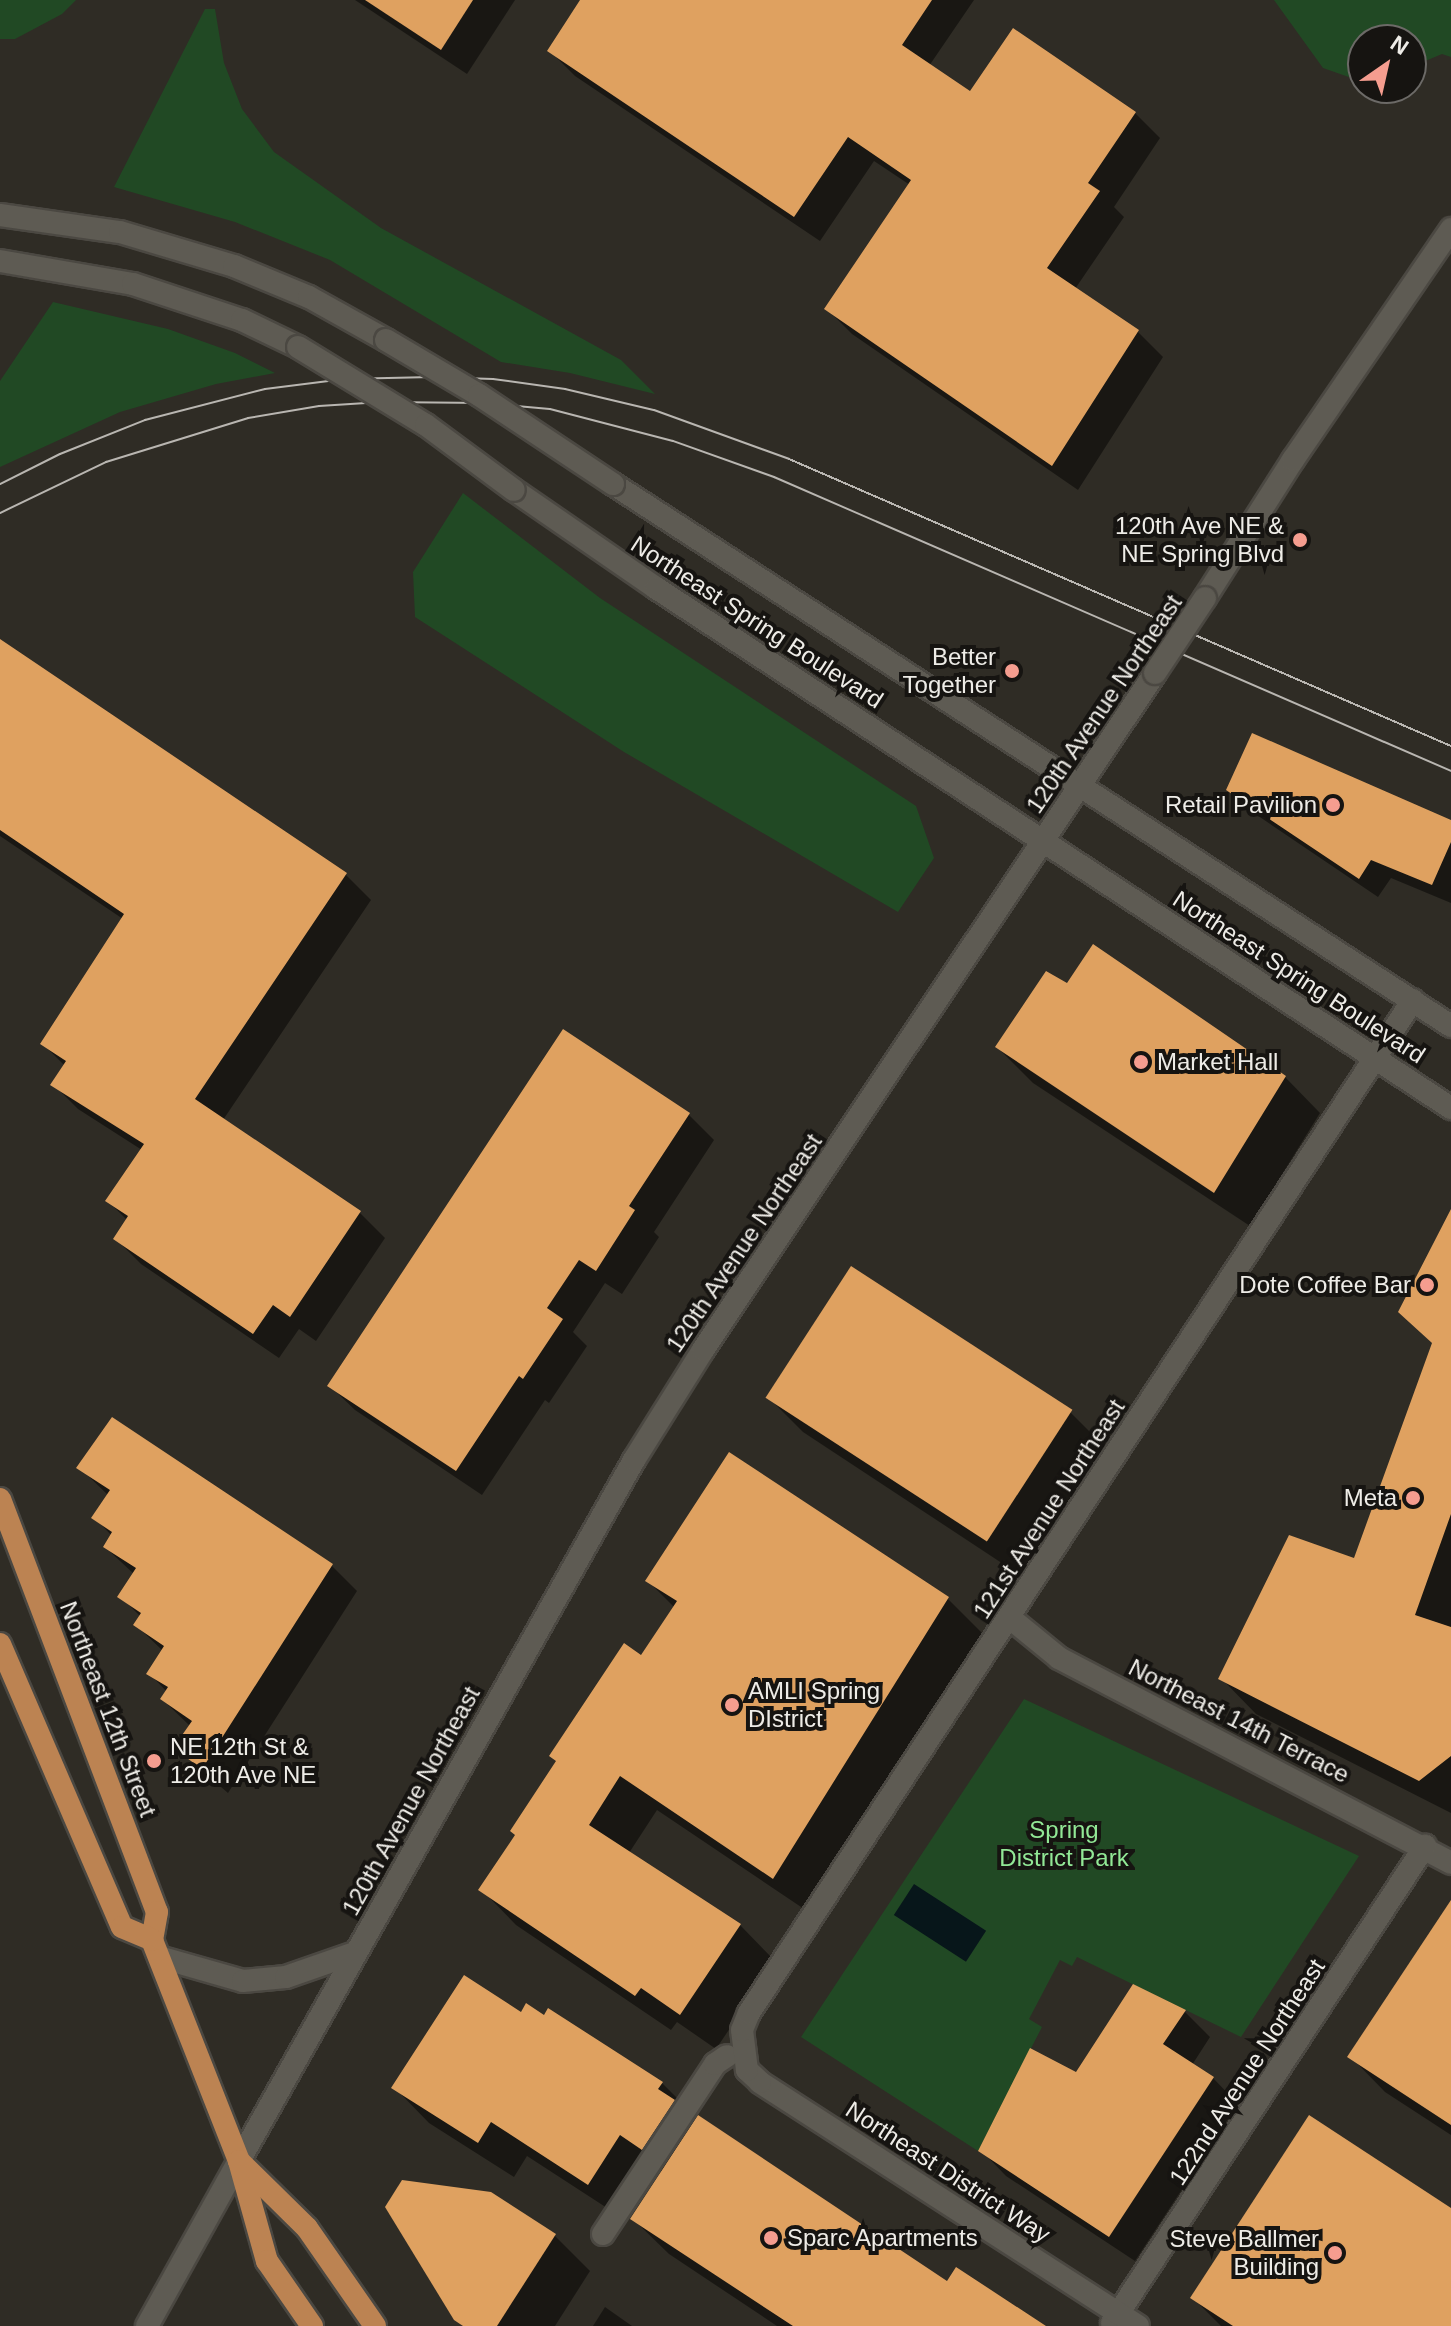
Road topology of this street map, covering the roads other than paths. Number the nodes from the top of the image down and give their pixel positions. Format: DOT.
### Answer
graph roads {
  1 [pos="0,215"];
  2 [pos="1451,229"];
  3 [pos="0,261"];
  4 [pos="1081,784"];
  5 [pos="1043,841"];
  6 [pos="1413,1000"];
  7 [pos="1451,1026"];
  8 [pos="1375,1058"];
  9 [pos="1451,1108"];
  10 [pos="0,1499"];
  11 [pos="1010,1618"];
  12 [pos="0,1644"];
  13 [pos="1425,1846"];
  14 [pos="1451,1863"];
  15 [pos="155,1949"];
  16 [pos="355,1953"];
  17 [pos="735,2054"];
  18 [pos="239,2161"];
  19 [pos="603,2234"];
  20 [pos="1115,2320"];
  21 [pos="147,2326"];
  22 [pos="312,2326"];
  23 [pos="375,2326"];
  24 [pos="1138,2326"];
  1 -- 4 [label="street, Northeast Spring Boulevard, bridge"];
  2 -- 4 [label="street, 120th Avenue Northeast, bridge"];
  3 -- 5 [label="street, Northeast Spring Boulevard, bridge"];
  4 -- 5 [label="street, 120th Avenue Northeast"];
  4 -- 6 [label="street, Northeast Spring Boulevard"];
  5 -- 8 [label="street, Northeast Spring Boulevard"];
  5 -- 16 [label="street, 120th Avenue Northeast"];
  6 -- 7 [label="street, Northeast Spring Boulevard"];
  6 -- 8 [label="street, 121st Avenue Northeast"];
  8 -- 9 [label="street, Northeast Spring Boulevard"];
  8 -- 11 [label="street, 121st Avenue Northeast"];
  10 -- 15 [label="main road, Northeast 12th Street"];
  11 -- 13 [label="street, Northeast 14th Terrace"];
  11 -- 17 [label="street, 121st Avenue Northeast"];
  12 -- 15 [label="main road"];
  13 -- 14 [label="street, Northeast 14th Terrace"];
  13 -- 20 [label="street, 122nd Avenue Northeast"];
  15 -- 16 [label="street"];
  15 -- 18 [label="main road, Northeast 12th Street"];
  16 -- 18 [label="street, 120th Avenue Northeast"];
  17 -- 19 [label="street"];
  17 -- 20 [label="street, Northeast District Way"];
  18 -- 21 [label="street, 120th Avenue Northeast"];
  18 -- 22 [label="main road, Northeast 12th Street"];
  18 -- 23 [label="main road, Northeast 12th Street"];
  20 -- 24 [label="street, Northeast District Way"];
}
